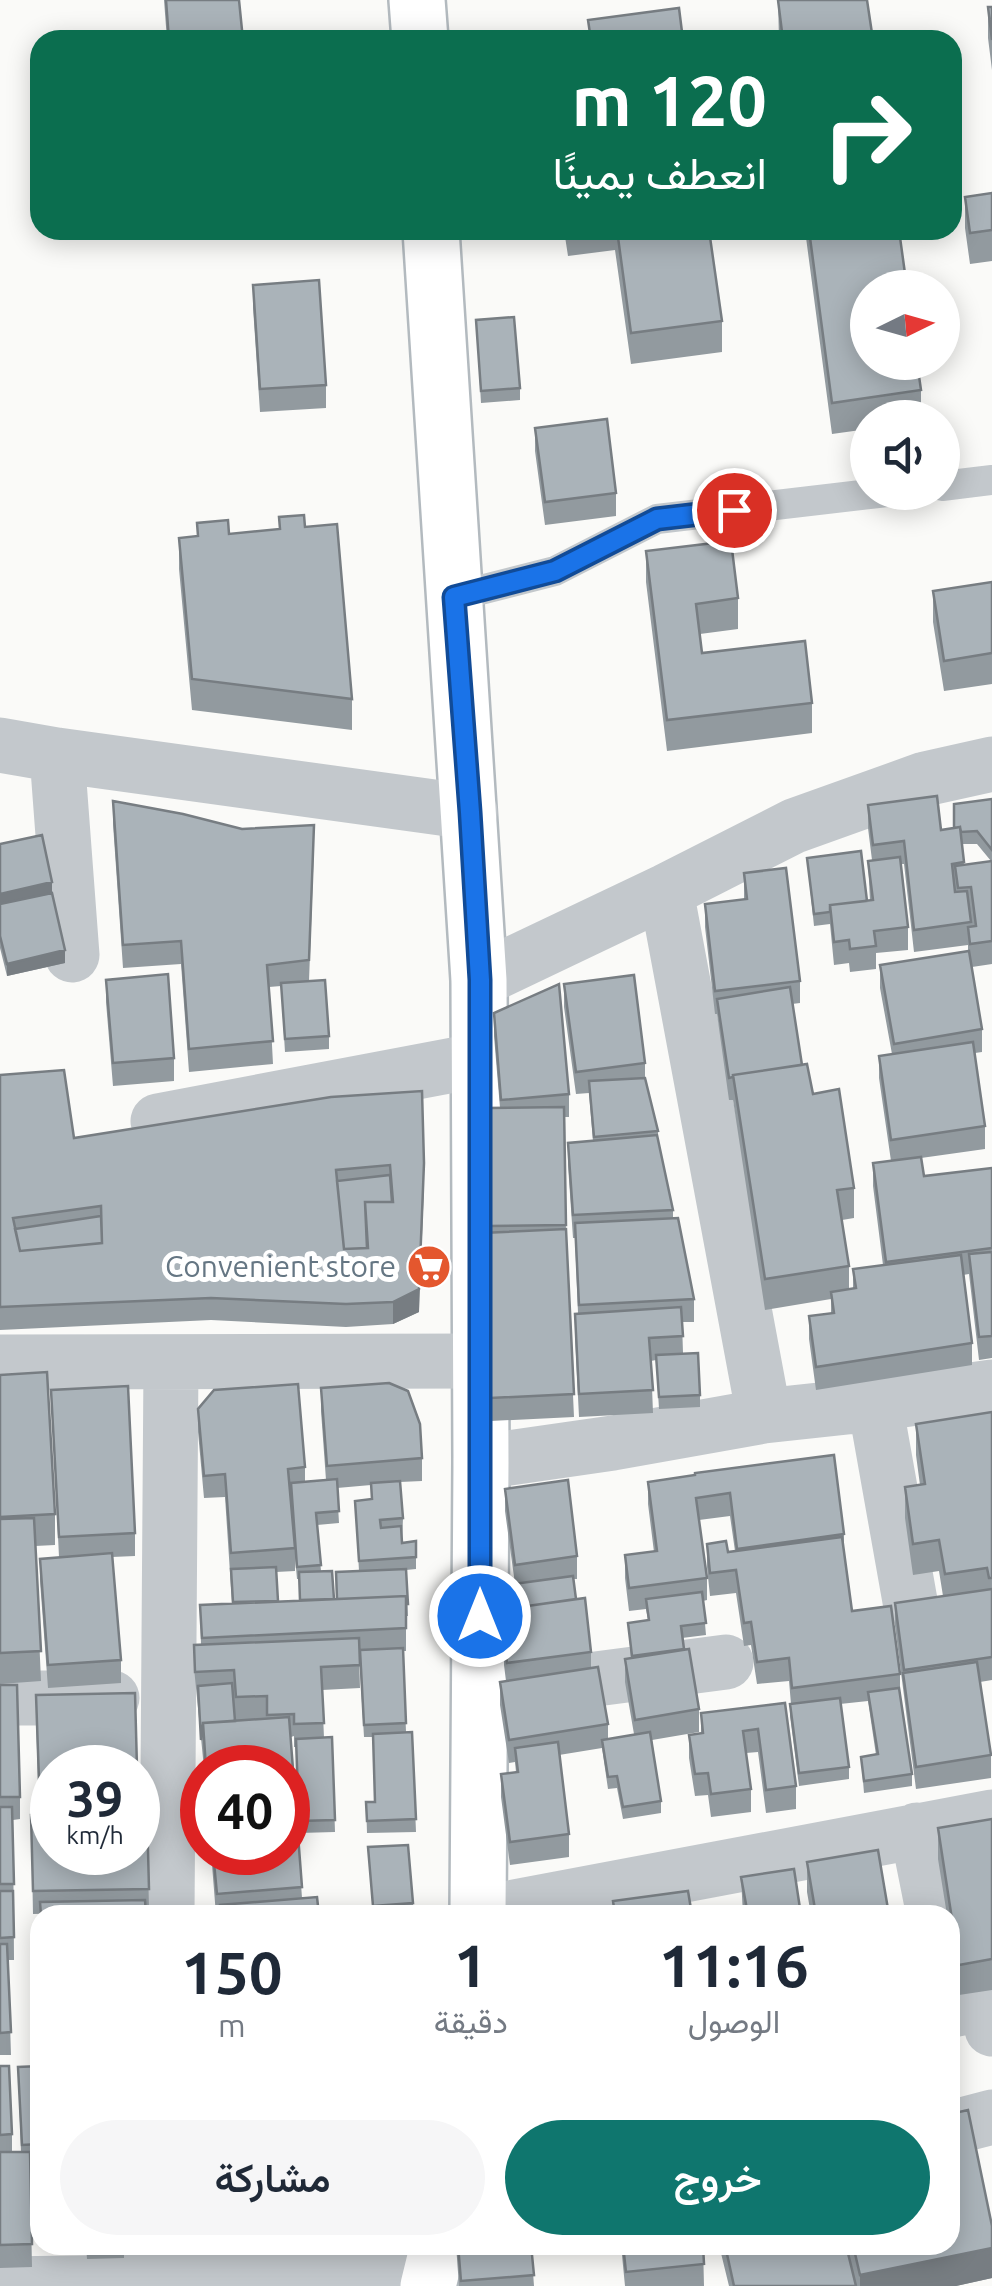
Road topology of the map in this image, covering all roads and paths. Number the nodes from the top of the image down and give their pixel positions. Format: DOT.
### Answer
graph roads {
  1 [pos="418,0"];
  2 [pos="420,30"];
  3 [pos="432,240"];
  4 [pos="992,480"];
  5 [pos="960,484"];
  6 [pos="850,496"];
  7 [pos="454,597"];
  8 [pos="0,745"];
  9 [pos="57,755"];
  10 [pos="992,764"];
  11 [pos="470,812"];
  12 [pos="666,891"];
  13 [pos="72,955"];
  14 [pos="480,980"];
  15 [pos="480,1060"];
  16 [pos="158,1121"];
  17 [pos="480,1361"];
  18 [pos="0,1362"];
  19 [pos="171,1362"];
  20 [pos="992,1387"];
  21 [pos="875,1404"];
  22 [pos="764,1416"];
  23 [pos="481,1462"];
  24 [pos="910,1601"];
  25 [pos="726,1662"];
  26 [pos="479,1694"];
  27 [pos="168,1697"];
  28 [pos="0,1698"];
  29 [pos="992,1816"];
  30 [pos="917,1830"];
  31 [pos="700,1893"];
  32 [pos="167,1905"];
  33 [pos="478,1905"];
  34 [pos="573,1905"];
  35 [pos="932,1905"];
  36 [pos="960,2008"];
  37 [pos="992,2029"];
  38 [pos="992,2117"];
  39 [pos="960,2125"];
  40 [pos="164,2263"];
  41 [pos="432,2270"];
  42 [pos="0,2284"];
  1 -- 2 [label="street"];
  3 -- 7 [label="street"];
  4 -- 5 [label="lane"];
  6 -- 7 [label="lane"];
  7 -- 11 [label="street"];
  8 -- 9 [label="street"];
  9 -- 11 [label="street"];
  9 -- 13 [label="street"];
  10 -- 12 [label="street"];
  11 -- 14 [label="street"];
  12 -- 14 [label="street"];
  12 -- 22 [label="street"];
  14 -- 15 [label="street"];
  15 -- 16 [label="street"];
  15 -- 17 [label="street"];
  17 -- 19 [label="street"];
  17 -- 23 [label="street"];
  18 -- 19 [label="street"];
  19 -- 27 [label="street"];
  20 -- 21 [label="street"];
  21 -- 22 [label="street"];
  21 -- 24 [label="street"];
  22 -- 23 [label="street"];
  23 -- 26 [label="street"];
  25 -- 26 [label="street"];
  26 -- 33 [label="street"];
  27 -- 28 [label="street"];
  27 -- 32 [label="street"];
  29 -- 30 [label="street"];
  30 -- 31 [label="street"];
  30 -- 35 [label="street"];
  31 -- 34 [label="street"];
  36 -- 37 [label="street"];
  38 -- 39 [label="street"];
  40 -- 41 [label="street"];
  40 -- 42 [label="street"];
}
